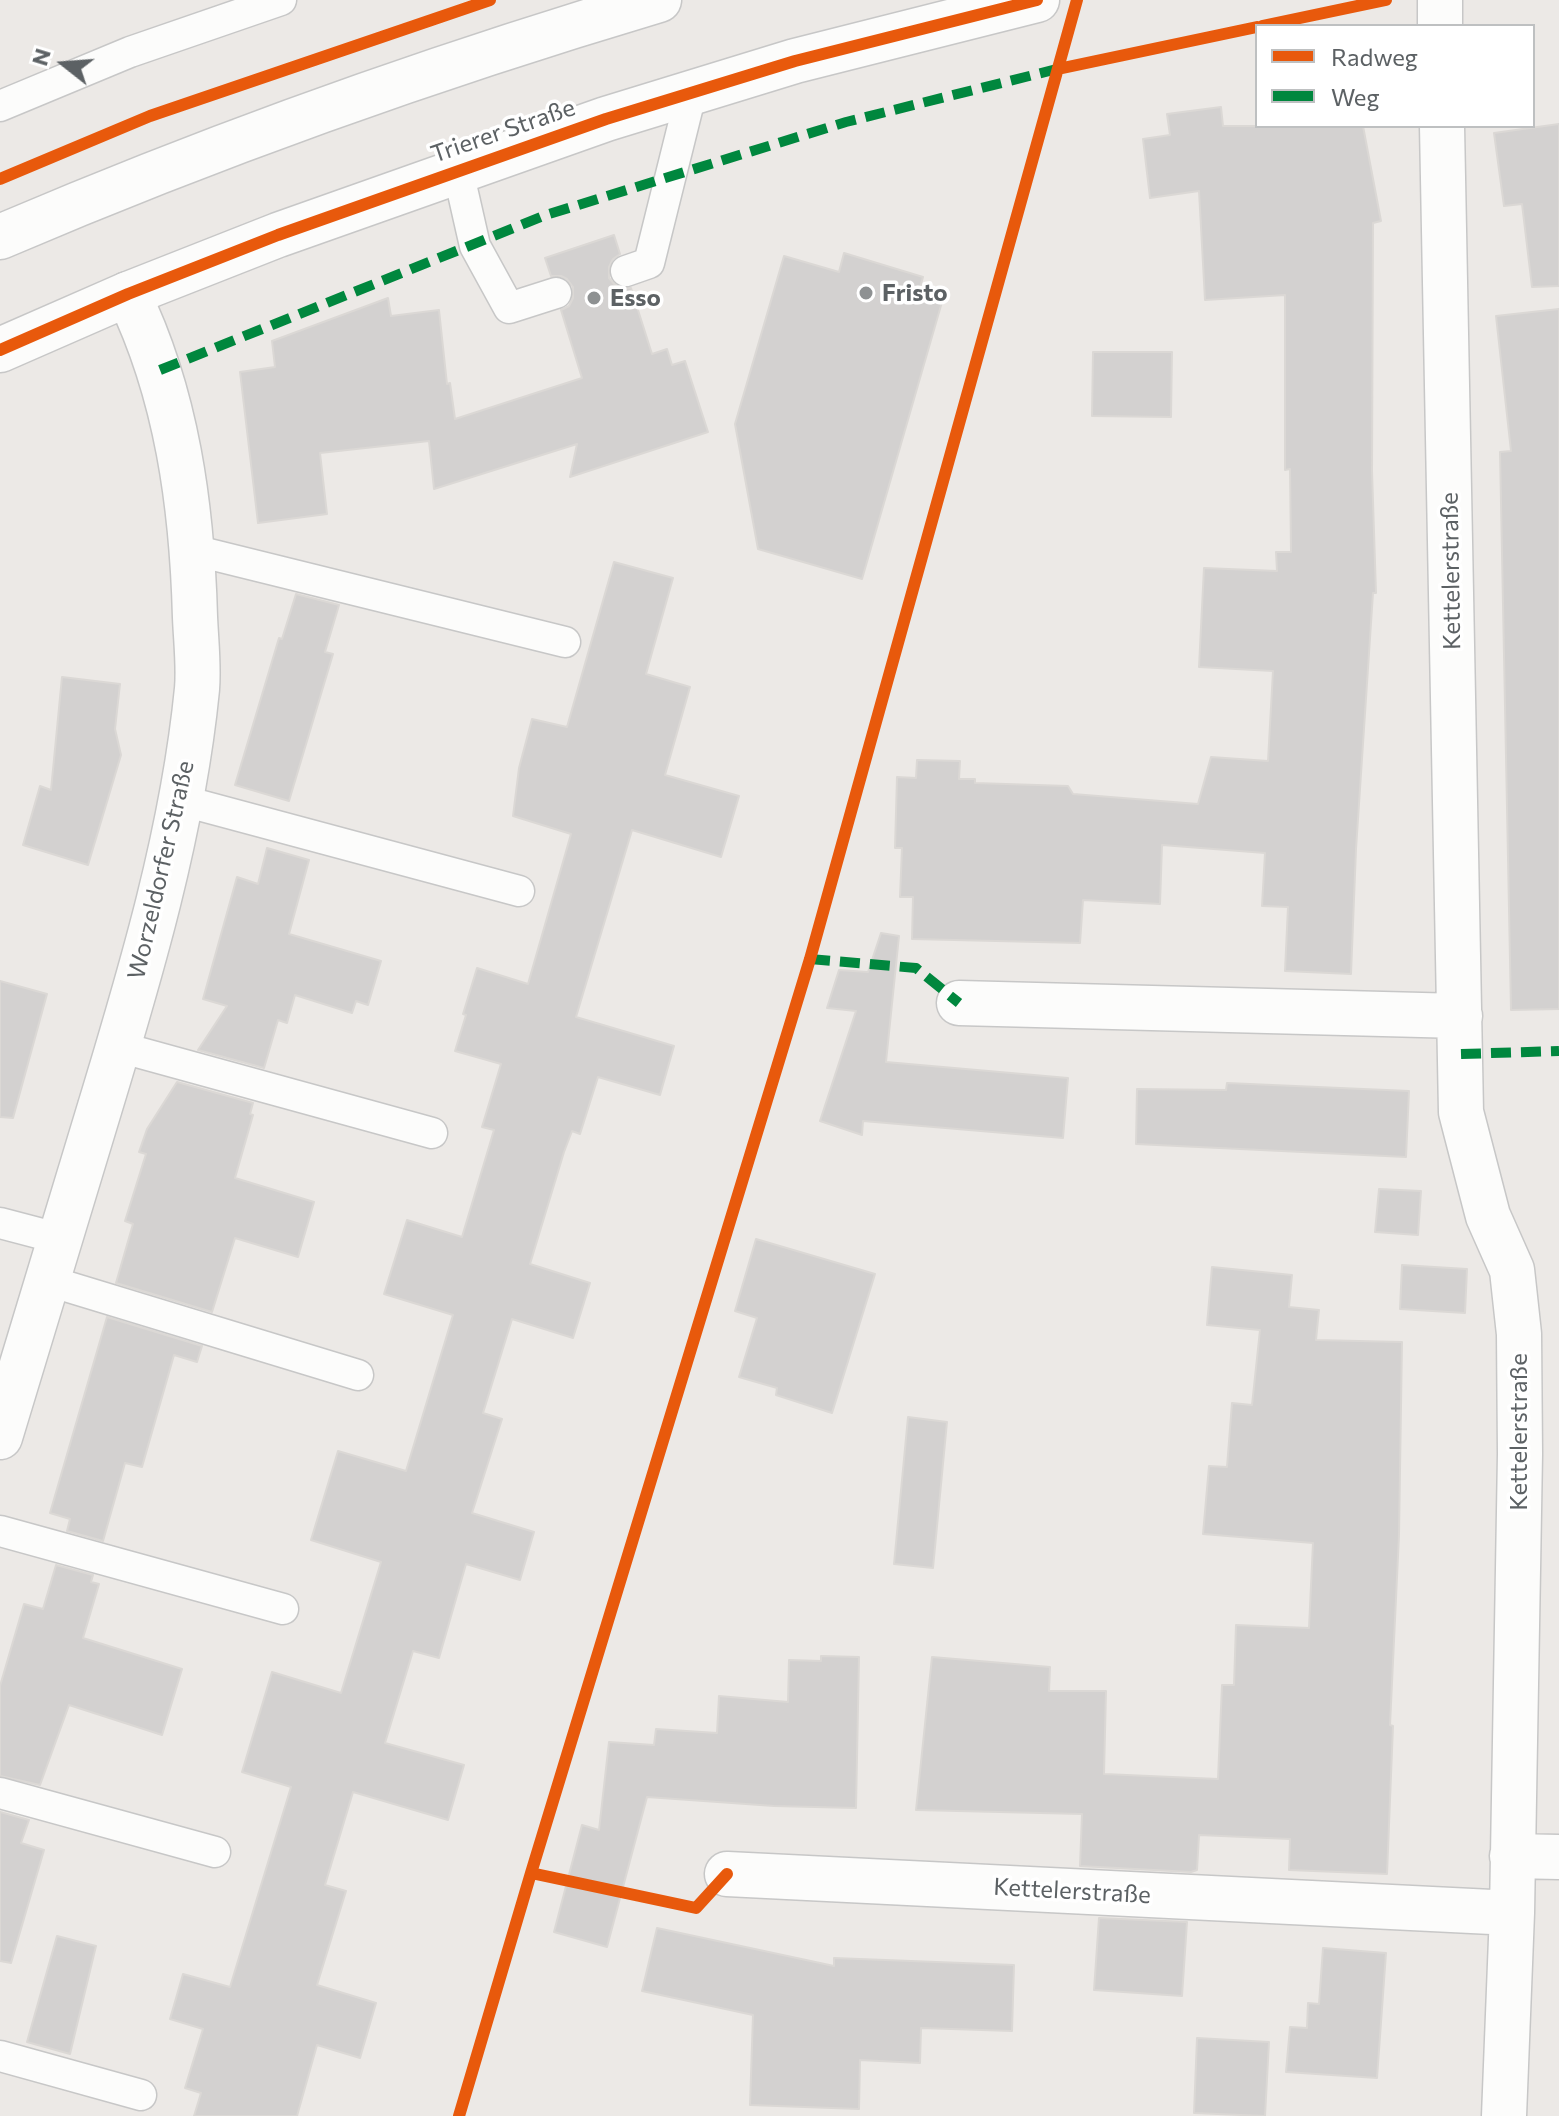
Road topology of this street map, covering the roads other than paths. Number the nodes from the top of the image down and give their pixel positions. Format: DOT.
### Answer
graph roads {
  1 [pos="281,0"];
  2 [pos="659,0"];
  3 [pos="1037,0"];
  4 [pos="1440,0"];
  5 [pos="1440,24"];
  6 [pos="692,90"];
  7 [pos="0,106"];
  8 [pos="1442,128"];
  9 [pos="458,171"];
  10 [pos="0,237"];
  11 [pos="626,271"];
  12 [pos="556,293"];
  13 [pos="128,294"];
  14 [pos="0,350"];
  15 [pos="193,550"];
  16 [pos="565,642"];
  17 [pos="180,800"];
  18 [pos="519,891"];
  19 [pos="959,1003"];
  20 [pos="1460,1016"];
  21 [pos="119,1047"];
  22 [pos="432,1133"];
  23 [pos="0,1223"];
  24 [pos="61,1239"];
  25 [pos="49,1281"];
  26 [pos="358,1375"];
  27 [pos="0,1437"];
  28 [pos="0,1531"];
  29 [pos="283,1609"];
  30 [pos="0,1793"];
  31 [pos="215,1852"];
  32 [pos="1512,1856"];
  33 [pos="1559,1857"];
  34 [pos="727,1874"];
  35 [pos="1512,1913"];
  36 [pos="0,2056"];
  37 [pos="141,2095"];
  38 [pos="1504,2116"];
  1 -- 7 [label="lane"];
  2 -- 10 [label="street"];
  3 -- 6 [label="street, Trierer Straße"];
  4 -- 5 [label="street"];
  6 -- 9 [label="street, Trierer Straße"];
  6 -- 11 [label="lane"];
  8 -- 20 [label="street, Kettelerstraße"];
  9 -- 12 [label="lane"];
  9 -- 13 [label="street, Trierer Straße"];
  13 -- 14 [label="street, Trierer Straße"];
  13 -- 15 [label="street, Worzeldorfer Straße"];
  15 -- 16 [label="lane"];
  15 -- 17 [label="street, Worzeldorfer Straße"];
  17 -- 18 [label="lane"];
  17 -- 21 [label="street, Worzeldorfer Straße"];
  19 -- 20 [label="street"];
  20 -- 32 [label="street, Kettelerstraße"];
  21 -- 22 [label="lane"];
  21 -- 24 [label="street, Worzeldorfer Straße"];
  23 -- 24 [label="lane"];
  24 -- 25 [label="street, Worzeldorfer Straße"];
  25 -- 26 [label="lane"];
  25 -- 27 [label="street, Worzeldorfer Straße"];
  28 -- 29 [label="lane"];
  30 -- 31 [label="lane"];
  32 -- 33 [label="street"];
  32 -- 35 [label="street, Kettelerstraße"];
  34 -- 35 [label="street, Kettelerstraße"];
  35 -- 38 [label="street, Kettelerstraße"];
  36 -- 37 [label="lane"];
}
